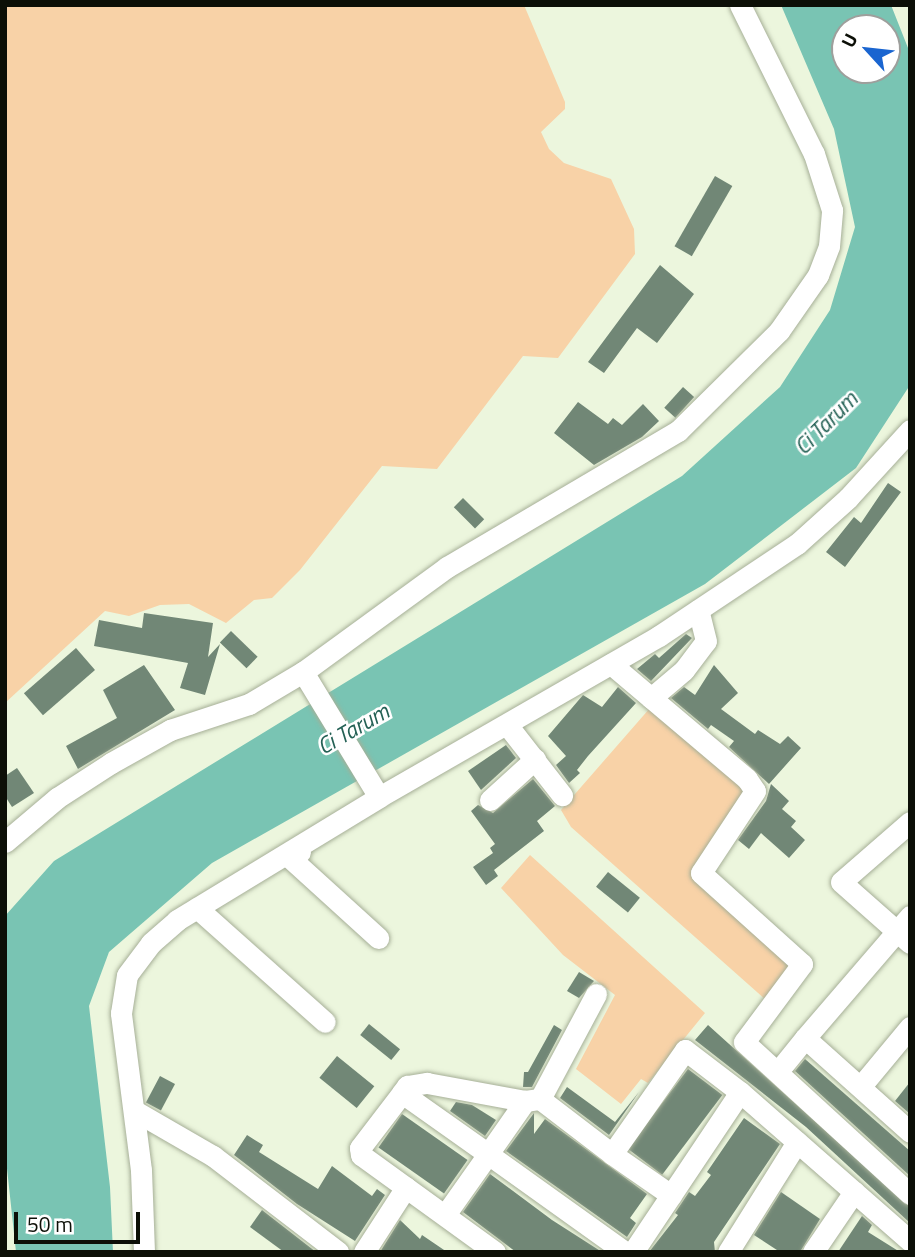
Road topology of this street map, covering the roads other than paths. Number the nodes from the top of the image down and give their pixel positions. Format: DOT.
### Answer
graph roads {
  1 [pos="740,5"];
  2 [pos="910,430"];
  3 [pos="698,610"];
  4 [pos="611,664"];
  5 [pos="305,676"];
  6 [pos="651,698"];
  7 [pos="508,726"];
  8 [pos="471,745"];
  9 [pos="535,759"];
  10 [pos="376,793"];
  11 [pos="562,795"];
  12 [pos="491,800"];
  13 [pos="910,822"];
  14 [pos="5,842"];
  15 [pos="288,856"];
  16 [pos="197,908"];
  17 [pos="905,929"];
  18 [pos="378,938"];
  19 [pos="596,994"];
  20 [pos="325,1022"];
  21 [pos="910,1027"];
  22 [pos="806,1038"];
  23 [pos="784,1064"];
  24 [pos="862,1086"];
  25 [pos="740,1092"];
  26 [pos="402,1093"];
  27 [pos="532,1100"];
  28 [pos="135,1111"];
  29 [pos="910,1132"];
  30 [pos="797,1142"];
  31 [pos="488,1154"];
  32 [pos="612,1154"];
  33 [pos="359,1169"];
  34 [pos="403,1192"];
  35 [pos="854,1192"];
  36 [pos="910,1194"];
  37 [pos="671,1195"];
  38 [pos="444,1214"];
  39 [pos="910,1242"];
  40 [pos="144,1252"];
  41 [pos="338,1252"];
  42 [pos="364,1252"];
  43 [pos="477,1252"];
  44 [pos="495,1252"];
  45 [pos="625,1252"];
  46 [pos="633,1252"];
  47 [pos="728,1252"];
  48 [pos="813,1252"];
  49 [pos="904,1252"];
  1 -- 5 [label="street"];
  2 -- 3 [label="street"];
  3 -- 4 [label="street"];
  3 -- 6 [label="street"];
  4 -- 6 [label="street"];
  4 -- 7 [label="street"];
  5 -- 10 [label="street"];
  5 -- 14 [label="street"];
  6 -- 36 [label="street"];
  7 -- 8 [label="street"];
  7 -- 9 [label="street"];
  8 -- 10 [label="street"];
  8 -- 15 [label="street"];
  9 -- 11 [label="street"];
  9 -- 12 [label="street"];
  10 -- 15 [label="street"];
  13 -- 17 [label="street"];
  15 -- 16 [label="street"];
  15 -- 18 [label="street"];
  16 -- 20 [label="street"];
  16 -- 28 [label="street"];
  17 -- 22 [label="street"];
  19 -- 27 [label="street"];
  21 -- 24 [label="street"];
  22 -- 23 [label="street"];
  22 -- 24 [label="street"];
  24 -- 29 [label="street"];
  25 -- 30 [label="street"];
  25 -- 32 [label="street"];
  25 -- 37 [label="street"];
  26 -- 27 [label="street"];
  26 -- 31 [label="street"];
  26 -- 34 [label="street"];
  27 -- 31 [label="street"];
  27 -- 32 [label="street"];
  28 -- 40 [label="street"];
  28 -- 41 [label="street"];
  30 -- 35 [label="street"];
  30 -- 47 [label="street"];
  31 -- 38 [label="street"];
  31 -- 45 [label="street"];
  32 -- 37 [label="street"];
  33 -- 34 [label="street"];
  34 -- 38 [label="street"];
  34 -- 42 [label="street"];
  34 -- 43 [label="street"];
  35 -- 39 [label="street"];
  35 -- 48 [label="street"];
  37 -- 46 [label="street"];
  38 -- 44 [label="street"];
  39 -- 49 [label="street"];
}
